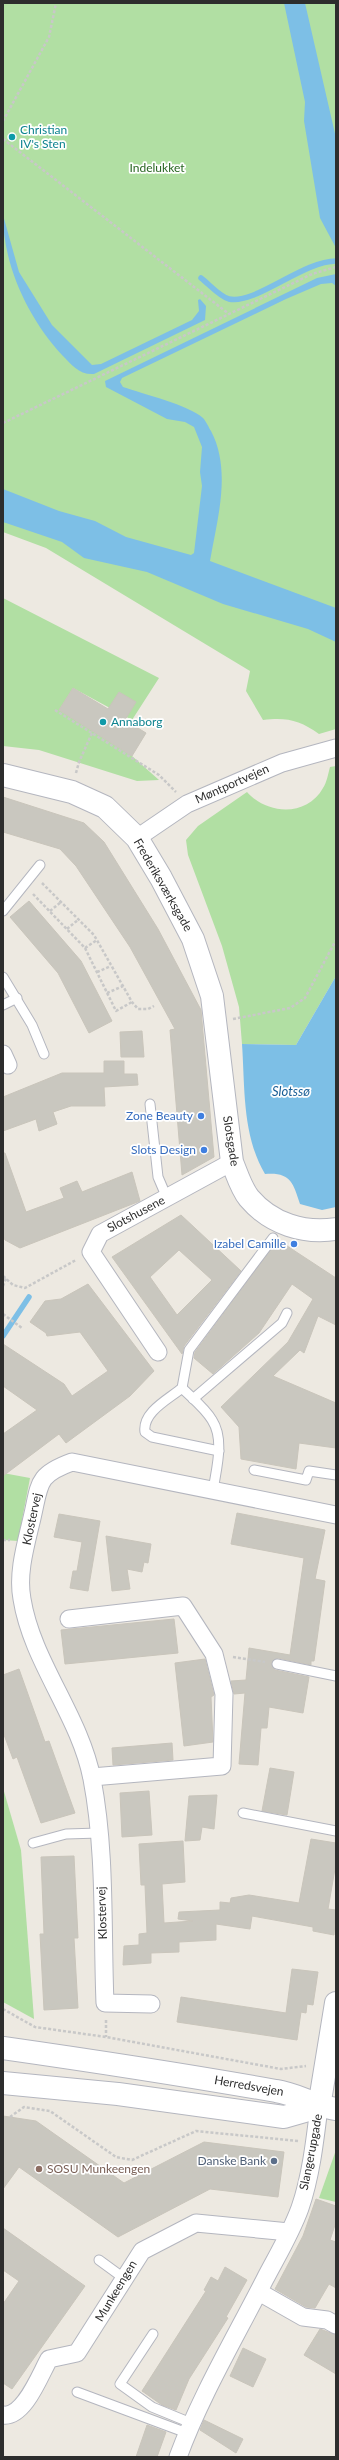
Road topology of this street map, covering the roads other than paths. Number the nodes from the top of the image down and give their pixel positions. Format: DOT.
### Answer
graph roads {
  1 [pos="336,748"];
  2 [pos="3,775"];
  3 [pos="137,838"];
  4 [pos="40,865"];
  5 [pos="3,911"];
  6 [pos="3,977"];
  7 [pos="17,998"];
  8 [pos="3,1005"];
  9 [pos="44,1054"];
  10 [pos="221,1055"];
  11 [pos="150,1104"];
  12 [pos="232,1162"];
  13 [pos="167,1198"];
  14 [pos="336,1229"];
  15 [pos="274,1238"];
  16 [pos="287,1313"];
  17 [pos="158,1352"];
  18 [pos="182,1388"];
  19 [pos="193,1399"];
  20 [pos="219,1451"];
  21 [pos="254,1470"];
  22 [pos="336,1475"];
  23 [pos="213,1491"];
  24 [pos="336,1515"];
  25 [pos="69,1620"];
  26 [pos="278,1664"];
  27 [pos="336,1676"];
  28 [pos="92,1777"];
  29 [pos="243,1813"];
  30 [pos="336,1831"];
  31 [pos="99,1833"];
  32 [pos="33,1843"];
  33 [pos="336,2003"];
  34 [pos="151,2004"];
  35 [pos="3,2048"];
  36 [pos="3,2083"];
  37 [pos="328,2108"];
  38 [pos="289,2232"];
  39 [pos="99,2260"];
  40 [pos="126,2279"];
  41 [pos="259,2292"];
  42 [pos="336,2325"];
  43 [pos="153,2334"];
  44 [pos="78,2392"];
  45 [pos="3,2415"];
  46 [pos="189,2428"];
  47 [pos="178,2457"];
  1 -- 3 [label="street, Møntportvejen"];
  2 -- 3 [label="street, Frederiksværksgade"];
  3 -- 10 [label="street, Frederiksværksgade"];
  4 -- 5 [label="lane"];
  6 -- 7 [label="lane"];
  7 -- 8 [label="lane"];
  7 -- 9 [label="lane"];
  10 -- 12 [label="street, Slotsgade"];
  11 -- 13 [label="lane"];
  12 -- 13 [label="street, Slotshusene"];
  12 -- 14 [label="street, Slotsgade"];
  13 -- 17 [label="street, Slotshusene"];
  15 -- 18 [label="lane"];
  16 -- 19 [label="lane"];
  18 -- 19 [label="lane"];
  18 -- 20 [label="lane"];
  19 -- 20 [label="lane"];
  20 -- 23 [label="lane"];
  21 -- 22 [label="lane"];
  23 -- 24 [label="street, Klostervej"];
  23 -- 28 [label="street, Klostervej"];
  25 -- 28 [label="street"];
  26 -- 27 [label="lane"];
  28 -- 31 [label="street, Klostervej"];
  29 -- 30 [label="lane"];
  31 -- 32 [label="lane"];
  31 -- 34 [label="street, Klostervej"];
  33 -- 37 [label="street, Slangerupgade"];
  35 -- 37 [label="street, Herredsvejen"];
  36 -- 37 [label="street, Herredsvejen"];
  37 -- 38 [label="street, Slangerupgade"];
  38 -- 40 [label="street, Munkeengen"];
  38 -- 41 [label="street, Slangerupgade"];
  39 -- 40 [label="lane"];
  40 -- 45 [label="street, Munkeengen"];
  41 -- 42 [label="street"];
  41 -- 46 [label="street, Slangerupgade"];
  43 -- 46 [label="lane"];
  44 -- 46 [label="lane"];
  46 -- 47 [label="street, Slangerupgade"];
}
